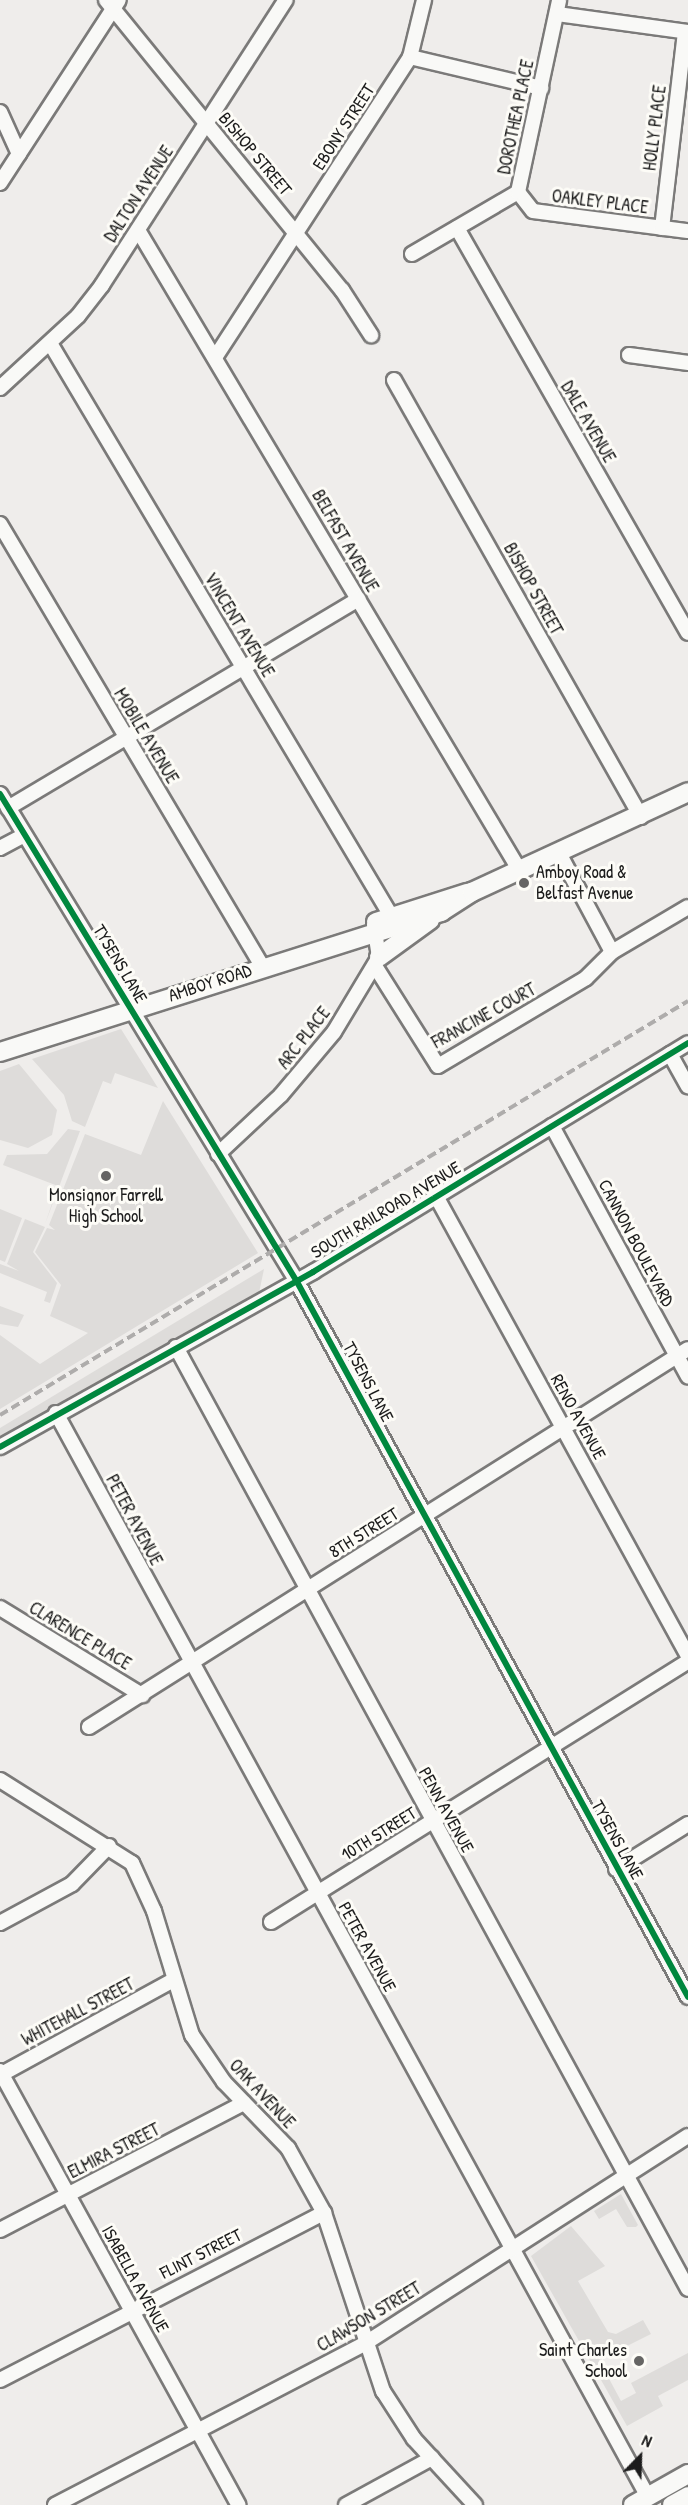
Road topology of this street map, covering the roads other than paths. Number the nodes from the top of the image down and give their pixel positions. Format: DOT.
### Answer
graph roads {
  1 [pos="286,0"];
  2 [pos="424,0"];
  3 [pos="112,4"];
  4 [pos="558,7"];
  5 [pos="686,32"];
  6 [pos="410,57"];
  7 [pos="541,88"];
  8 [pos="0,112"];
  9 [pos="206,124"];
  10 [pos="19,154"];
  11 [pos="0,183"];
  12 [pos="518,192"];
  13 [pos="457,228"];
  14 [pos="662,228"];
  15 [pos="138,230"];
  16 [pos="688,231"];
  17 [pos="297,233"];
  18 [pos="412,254"];
  19 [pos="370,335"];
  20 [pos="50,343"];
  21 [pos="628,355"];
  22 [pos="216,356"];
  23 [pos="688,363"];
  24 [pos="394,380"];
  25 [pos="0,388"];
  26 [pos="0,524"];
  27 [pos="358,599"];
  28 [pos="688,633"];
  29 [pos="242,667"];
  30 [pos="126,737"];
  31 [pos="688,792"];
  32 [pos="0,794"];
  33 [pos="8,808"];
  34 [pos="641,817"];
  35 [pos="24,835"];
  36 [pos="0,848"];
  37 [pos="559,853"];
  38 [pos="520,871"];
  39 [pos="472,892"];
  40 [pos="688,907"];
  41 [pos="441,912"];
  42 [pos="394,920"];
  43 [pos="375,927"];
  44 [pos="612,952"];
  45 [pos="376,962"];
  46 [pos="262,966"];
  47 [pos="130,1010"];
  48 [pos="688,1043"];
  49 [pos="0,1052"];
  50 [pos="670,1054"];
  51 [pos="688,1086"];
  52 [pos="552,1126"];
  53 [pos="218,1154"];
  54 [pos="436,1196"];
  55 [pos="296,1281"];
  56 [pos="176,1347"];
  57 [pos="682,1352"];
  58 [pos="688,1376"];
  59 [pos="56,1413"];
  60 [pos="563,1428"];
  61 [pos="0,1447"];
  62 [pos="422,1517"];
  63 [pos="306,1591"];
  64 [pos="0,1608"];
  65 [pos="688,1656"];
  66 [pos="688,1661"];
  67 [pos="191,1663"];
  68 [pos="142,1695"];
  69 [pos="89,1727"];
  70 [pos="548,1748"];
  71 [pos="0,1780"];
  72 [pos="432,1822"];
  73 [pos="688,1824"];
  74 [pos="109,1846"];
  75 [pos="616,1869"];
  76 [pos="317,1894"];
  77 [pos="271,1922"];
  78 [pos="0,1923"];
  79 [pos="684,1981"];
  80 [pos="172,1982"];
  81 [pos="688,1997"];
  82 [pos="0,2073"];
  83 [pos="244,2103"];
  84 [pos="688,2136"];
  85 [pos="626,2176"];
  86 [pos="68,2195"];
  87 [pos="324,2213"];
  88 [pos="0,2230"];
  89 [pos="511,2248"];
  90 [pos="688,2289"];
  91 [pos="132,2309"];
  92 [pos="364,2344"];
  93 [pos="0,2380"];
  94 [pos="198,2430"];
  95 [pos="432,2458"];
  96 [pos="688,2474"];
  97 [pos="688,2496"];
  98 [pos="640,2501"];
  99 [pos="54,2505"];
  100 [pos="239,2505"];
  101 [pos="346,2505"];
  102 [pos="474,2505"];
  103 [pos="672,2505"];
  1 -- 9 [label="street, DALTON AVENUE"];
  2 -- 6 [label="street, EBONY STREET"];
  3 -- 9 [label="street, BISHOP STREET"];
  3 -- 10 [label="street"];
  4 -- 5 [label="street"];
  4 -- 7 [label="street, DOROTHEA PLACE"];
  5 -- 14 [label="street, HOLLY PLACE"];
  6 -- 7 [label="street"];
  6 -- 17 [label="street, EBONY STREET"];
  7 -- 12 [label="street, DOROTHEA PLACE"];
  8 -- 10 [label="street"];
  9 -- 15 [label="street, DALTON AVENUE"];
  9 -- 17 [label="street, BISHOP STREET"];
  10 -- 11 [label="street"];
  12 -- 13 [label="street, DOROTHEA PLACE"];
  12 -- 14 [label="street, OAKLEY PLACE"];
  13 -- 18 [label="street, DOROTHEA PLACE"];
  13 -- 28 [label="street, DALE AVENUE"];
  14 -- 16 [label="street, OAKLEY PLACE"];
  15 -- 20 [label="street, DALTON AVENUE"];
  15 -- 22 [label="street, BELFAST AVENUE"];
  17 -- 19 [label="street, BISHOP STREET"];
  17 -- 22 [label="street, EBONY STREET"];
  20 -- 25 [label="street, DALTON AVENUE"];
  20 -- 29 [label="street, VINCENT AVENUE"];
  21 -- 23 [label="street"];
  22 -- 27 [label="street, BELFAST AVENUE"];
  24 -- 34 [label="street, BISHOP STREET"];
  26 -- 30 [label="street, MOBILE AVENUE"];
  27 -- 29 [label="street"];
  27 -- 38 [label="street, BELFAST AVENUE"];
  29 -- 30 [label="street"];
  29 -- 42 [label="street, VINCENT AVENUE"];
  30 -- 33 [label="street"];
  30 -- 46 [label="street, MOBILE AVENUE"];
  31 -- 34 [label="main road, AMBOY ROAD"];
  32 -- 33 [label="street, TYSENS LANE"];
  33 -- 35 [label="street, TYSENS LANE"];
  34 -- 37 [label="main road, AMBOY ROAD"];
  35 -- 36 [label="street"];
  35 -- 47 [label="street, TYSENS LANE"];
  37 -- 38 [label="main road, AMBOY ROAD"];
  37 -- 44 [label="street"];
  38 -- 39 [label="main road, AMBOY ROAD"];
  39 -- 41 [label="main road, AMBOY ROAD"];
  39 -- 42 [label="main road, AMBOY ROAD"];
  40 -- 44 [label="street"];
  41 -- 42 [label="main road, AMBOY ROAD"];
  41 -- 45 [label="main road"];
  42 -- 43 [label="main road, AMBOY ROAD"];
  43 -- 45 [label="street"];
  43 -- 46 [label="main road, AMBOY ROAD"];
  44 -- 45 [label="street, FRANCINE COURT"];
  45 -- 53 [label="street, ARC PLACE"];
  46 -- 47 [label="main road, AMBOY ROAD"];
  47 -- 49 [label="main road, AMBOY ROAD"];
  47 -- 53 [label="street, TYSENS LANE"];
  48 -- 50 [label="street, SOUTH RAILROAD AVENUE"];
  50 -- 51 [label="street"];
  50 -- 52 [label="street, SOUTH RAILROAD AVENUE"];
  52 -- 54 [label="street, SOUTH RAILROAD AVENUE"];
  52 -- 57 [label="street, CANNON BOULEVARD"];
  53 -- 55 [label="street, TYSENS LANE"];
  54 -- 55 [label="street, SOUTH RAILROAD AVENUE"];
  54 -- 60 [label="street, RENO AVENUE"];
  55 -- 56 [label="street, SOUTH RAILROAD AVENUE"];
  55 -- 62 [label="street, TYSENS LANE"];
  56 -- 59 [label="street, SOUTH RAILROAD AVENUE"];
  56 -- 63 [label="street, PENN AVENUE"];
  57 -- 58 [label="street, CANNON BOULEVARD"];
  57 -- 60 [label="street, 8TH STREET"];
  59 -- 61 [label="street, SOUTH RAILROAD AVENUE"];
  59 -- 67 [label="street, PETER AVENUE"];
  60 -- 62 [label="street, 8TH STREET"];
  60 -- 65 [label="street, RENO AVENUE"];
  62 -- 63 [label="street, 8TH STREET"];
  62 -- 70 [label="street, TYSENS LANE"];
  63 -- 67 [label="street, 8TH STREET"];
  63 -- 72 [label="street, PENN AVENUE"];
  64 -- 68 [label="street, CLARENCE PLACE"];
  66 -- 70 [label="street, 10TH STREET"];
  67 -- 68 [label="street, 8TH STREET"];
  67 -- 76 [label="street, PETER AVENUE"];
  68 -- 69 [label="street, 8TH STREET"];
  70 -- 72 [label="street, 10TH STREET"];
  70 -- 75 [label="street, TYSENS LANE"];
  71 -- 74 [label="street, OAK AVENUE"];
  72 -- 76 [label="street, 10TH STREET"];
  72 -- 85 [label="street, PENN AVENUE"];
  73 -- 75 [label="street"];
  74 -- 78 [label="street"];
  74 -- 80 [label="street, OAK AVENUE"];
  75 -- 79 [label="street, TYSENS LANE"];
  76 -- 77 [label="street, 10TH STREET"];
  76 -- 89 [label="street, PETER AVENUE"];
  79 -- 81 [label="street, TYSENS LANE"];
  80 -- 82 [label="street, WHITEHALL STREET"];
  80 -- 83 [label="street, OAK AVENUE"];
  82 -- 86 [label="street, ISABELLA AVENUE"];
  83 -- 86 [label="street, ELMIRA STREET"];
  83 -- 87 [label="street, OAK AVENUE"];
  84 -- 85 [label="street, CLAWSON STREET"];
  85 -- 89 [label="street, CLAWSON STREET"];
  85 -- 90 [label="street, PENN AVENUE"];
  86 -- 88 [label="street, ELMIRA STREET"];
  86 -- 91 [label="street, ISABELLA AVENUE"];
  87 -- 91 [label="street, FLINT STREET"];
  87 -- 92 [label="street, OAK AVENUE"];
  89 -- 92 [label="street, CLAWSON STREET"];
  89 -- 98 [label="street, PETER AVENUE"];
  91 -- 93 [label="street, FLINT STREET"];
  91 -- 94 [label="street, ISABELLA AVENUE"];
  92 -- 94 [label="street, CLAWSON STREET"];
  92 -- 95 [label="street, OAK AVENUE"];
  94 -- 99 [label="street, CLAWSON STREET"];
  94 -- 100 [label="street, ISABELLA AVENUE"];
  95 -- 101 [label="street"];
  95 -- 102 [label="street, OAK AVENUE"];
  96 -- 98 [label="main road"];
  97 -- 103 [label="main road"];
}
